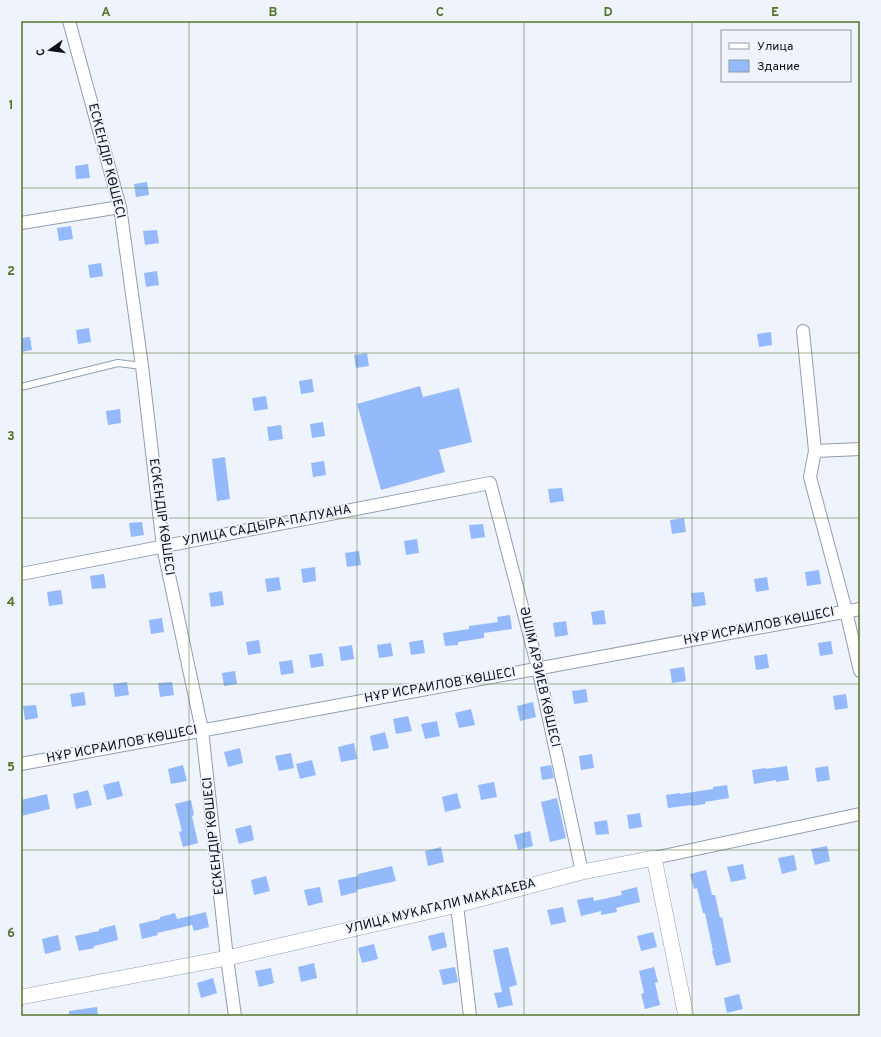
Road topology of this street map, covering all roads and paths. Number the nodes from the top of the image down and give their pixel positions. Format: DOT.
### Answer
graph roads {
  1 [pos="69,21"];
  2 [pos="120,207"];
  3 [pos="21,223"];
  4 [pos="803,331"];
  5 [pos="142,366"];
  6 [pos="21,387"];
  7 [pos="860,449"];
  8 [pos="815,451"];
  9 [pos="490,483"];
  10 [pos="163,547"];
  11 [pos="21,574"];
  12 [pos="860,609"];
  13 [pos="846,611"];
  14 [pos="538,668"];
  15 [pos="860,671"];
  16 [pos="202,730"];
  17 [pos="21,764"];
  18 [pos="860,814"];
  19 [pos="654,858"];
  20 [pos="582,872"];
  21 [pos="457,905"];
  22 [pos="227,958"];
  23 [pos="21,998"];
  24 [pos="235,1016"];
  25 [pos="470,1016"];
  26 [pos="686,1016"];
  1 -- 2 [label="street, ЕСКЕНДІР КӨШЕСІ"];
  2 -- 3 [label="street"];
  2 -- 5 [label="street, ЕСКЕНДІР КӨШЕСІ"];
  4 -- 8 [label="street"];
  5 -- 6 [label="lane"];
  5 -- 10 [label="street, ЕСКЕНДІР КӨШЕСІ"];
  7 -- 8 [label="street"];
  8 -- 13 [label="street"];
  9 -- 10 [label="street, УЛИЦА САДЫРА-ПАЛУАНА"];
  9 -- 14 [label="street, ӘШІМ АРЗИЕВ КӨШЕСІ"];
  10 -- 11 [label="street, УЛИЦА САДЫРА-ПАЛУАНА"];
  10 -- 16 [label="street, ЕСКЕНДІР КӨШЕСІ"];
  12 -- 13 [label="street, НҰР ИСРАИЛОВ КӨШЕСІ"];
  13 -- 14 [label="street, НҰР ИСРАИЛОВ КӨШЕСІ"];
  13 -- 15 [label="street"];
  14 -- 16 [label="street, НҰР ИСРАИЛОВ КӨШЕСІ"];
  14 -- 20 [label="street, ӘШІМ АРЗИЕВ КӨШЕСІ"];
  16 -- 17 [label="street, НҰР ИСРАИЛОВ КӨШЕСІ"];
  16 -- 22 [label="street, ЕСКЕНДІР КӨШЕСІ"];
  18 -- 19 [label="street, УЛИЦА МУКАГАЛИ МАКАТАЕВА"];
  19 -- 20 [label="street, УЛИЦА МУКАГАЛИ МАКАТАЕВА"];
  19 -- 26 [label="street"];
  20 -- 21 [label="street, УЛИЦА МУКАГАЛИ МАКАТАЕВА"];
  21 -- 22 [label="street, УЛИЦА МУКАГАЛИ МАКАТАЕВА"];
  21 -- 25 [label="street"];
  22 -- 23 [label="street, УЛИЦА МУКАГАЛИ МАКАТАЕВА"];
  22 -- 24 [label="street, ЕСКЕНДІР КӨШЕСІ"];
}
